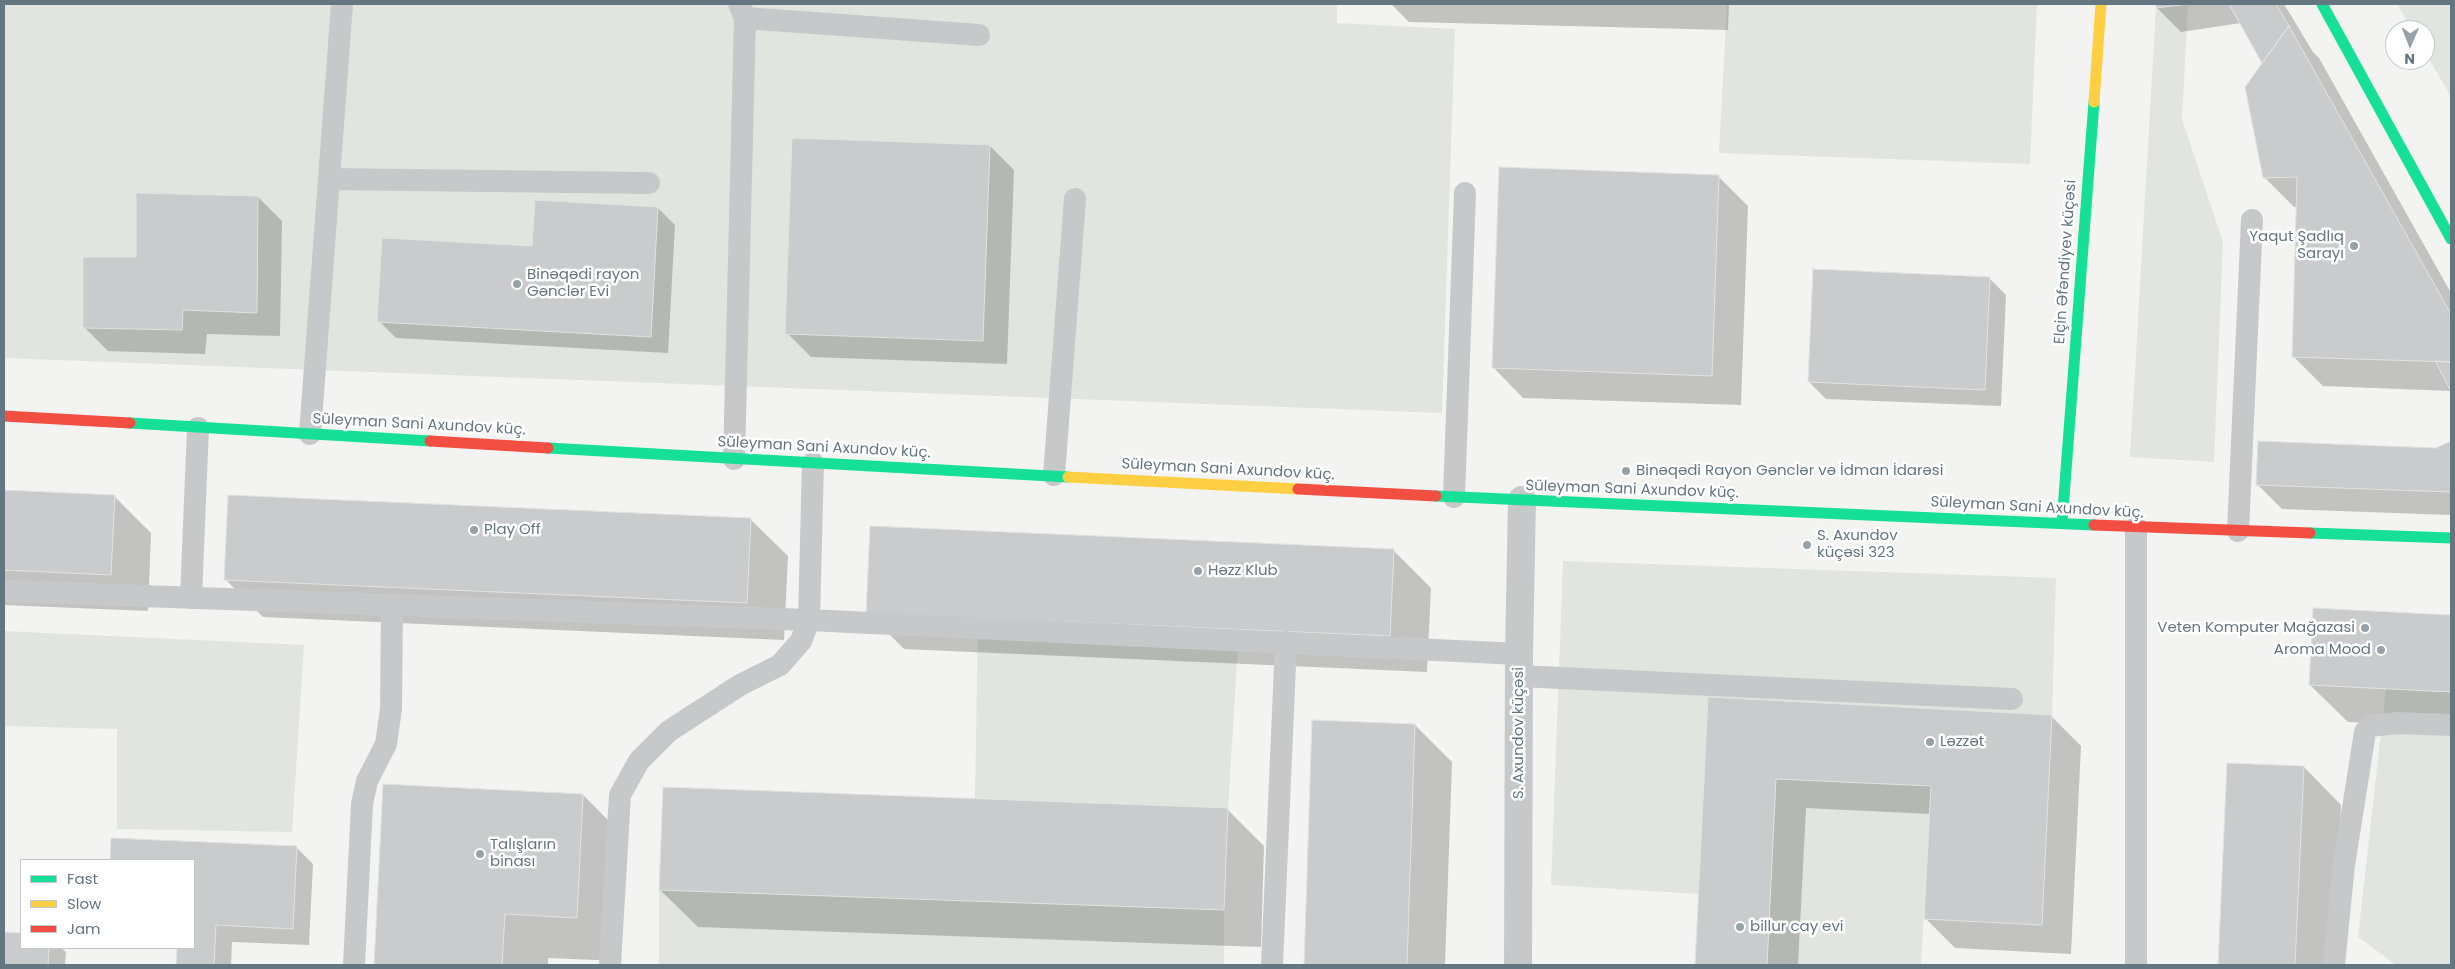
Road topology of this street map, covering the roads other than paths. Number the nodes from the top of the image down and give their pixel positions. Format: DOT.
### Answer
graph roads {
  1 [pos="342,4"];
  2 [pos="2100,4"];
  3 [pos="2322,4"];
  4 [pos="742,11"];
  5 [pos="979,35"];
  6 [pos="329,179"];
  7 [pos="649,183"];
  8 [pos="1465,193"];
  9 [pos="1074,200"];
  10 [pos="2252,220"];
  11 [pos="2451,239"];
  12 [pos="4,416"];
  13 [pos="198,428"];
  14 [pos="310,434"];
  15 [pos="734,458"];
  16 [pos="813,463"];
  17 [pos="1054,475"];
  18 [pos="1454,497"];
  19 [pos="1522,500"];
  20 [pos="2062,523"];
  21 [pos="2136,527"];
  22 [pos="2238,531"];
  23 [pos="2451,538"];
  24 [pos="4,592"];
  25 [pos="191,598"];
  26 [pos="392,606"];
  27 [pos="809,620"];
  28 [pos="1286,642"];
  29 [pos="1519,665"];
  30 [pos="2012,699"];
  31 [pos="2451,725"];
  32 [pos="354,965"];
  33 [pos="610,965"];
  34 [pos="1272,965"];
  35 [pos="1518,965"];
  36 [pos="2136,965"];
  37 [pos="2334,965"];
  1 -- 6 [label="lane"];
  2 -- 20 [label="street, Elçin Əfəndiyev küçəsi"];
  3 -- 11 [label="street"];
  4 -- 5 [label="lane"];
  4 -- 15 [label="lane"];
  6 -- 7 [label="lane"];
  6 -- 14 [label="lane"];
  8 -- 18 [label="lane"];
  9 -- 17 [label="lane"];
  10 -- 22 [label="lane"];
  12 -- 13 [label="street, Süleyman Sani Axundov küç."];
  13 -- 14 [label="street, Süleyman Sani Axundov küç."];
  13 -- 25 [label="lane"];
  14 -- 15 [label="street, Süleyman Sani Axundov küç."];
  15 -- 16 [label="street, Süleyman Sani Axundov küç."];
  16 -- 17 [label="street, Süleyman Sani Axundov küç."];
  16 -- 27 [label="lane"];
  17 -- 18 [label="street, Süleyman Sani Axundov küç."];
  18 -- 19 [label="street, Süleyman Sani Axundov küç."];
  19 -- 20 [label="street, Süleyman Sani Axundov küç."];
  19 -- 29 [label="street, S. Axundov küçəsi"];
  20 -- 21 [label="street, Süleyman Sani Axundov küç."];
  21 -- 22 [label="street, Süleyman Sani Axundov küç."];
  21 -- 36 [label="lane"];
  22 -- 23 [label="street, Süleyman Sani Axundov küç."];
  24 -- 25 [label="lane"];
  25 -- 26 [label="lane"];
  26 -- 27 [label="lane"];
  26 -- 32 [label="lane"];
  27 -- 28 [label="lane"];
  27 -- 33 [label="lane"];
  28 -- 29 [label="lane"];
  28 -- 34 [label="lane"];
  29 -- 30 [label="lane"];
  29 -- 35 [label="street, S. Axundov küçəsi"];
  31 -- 37 [label="lane"];
}
